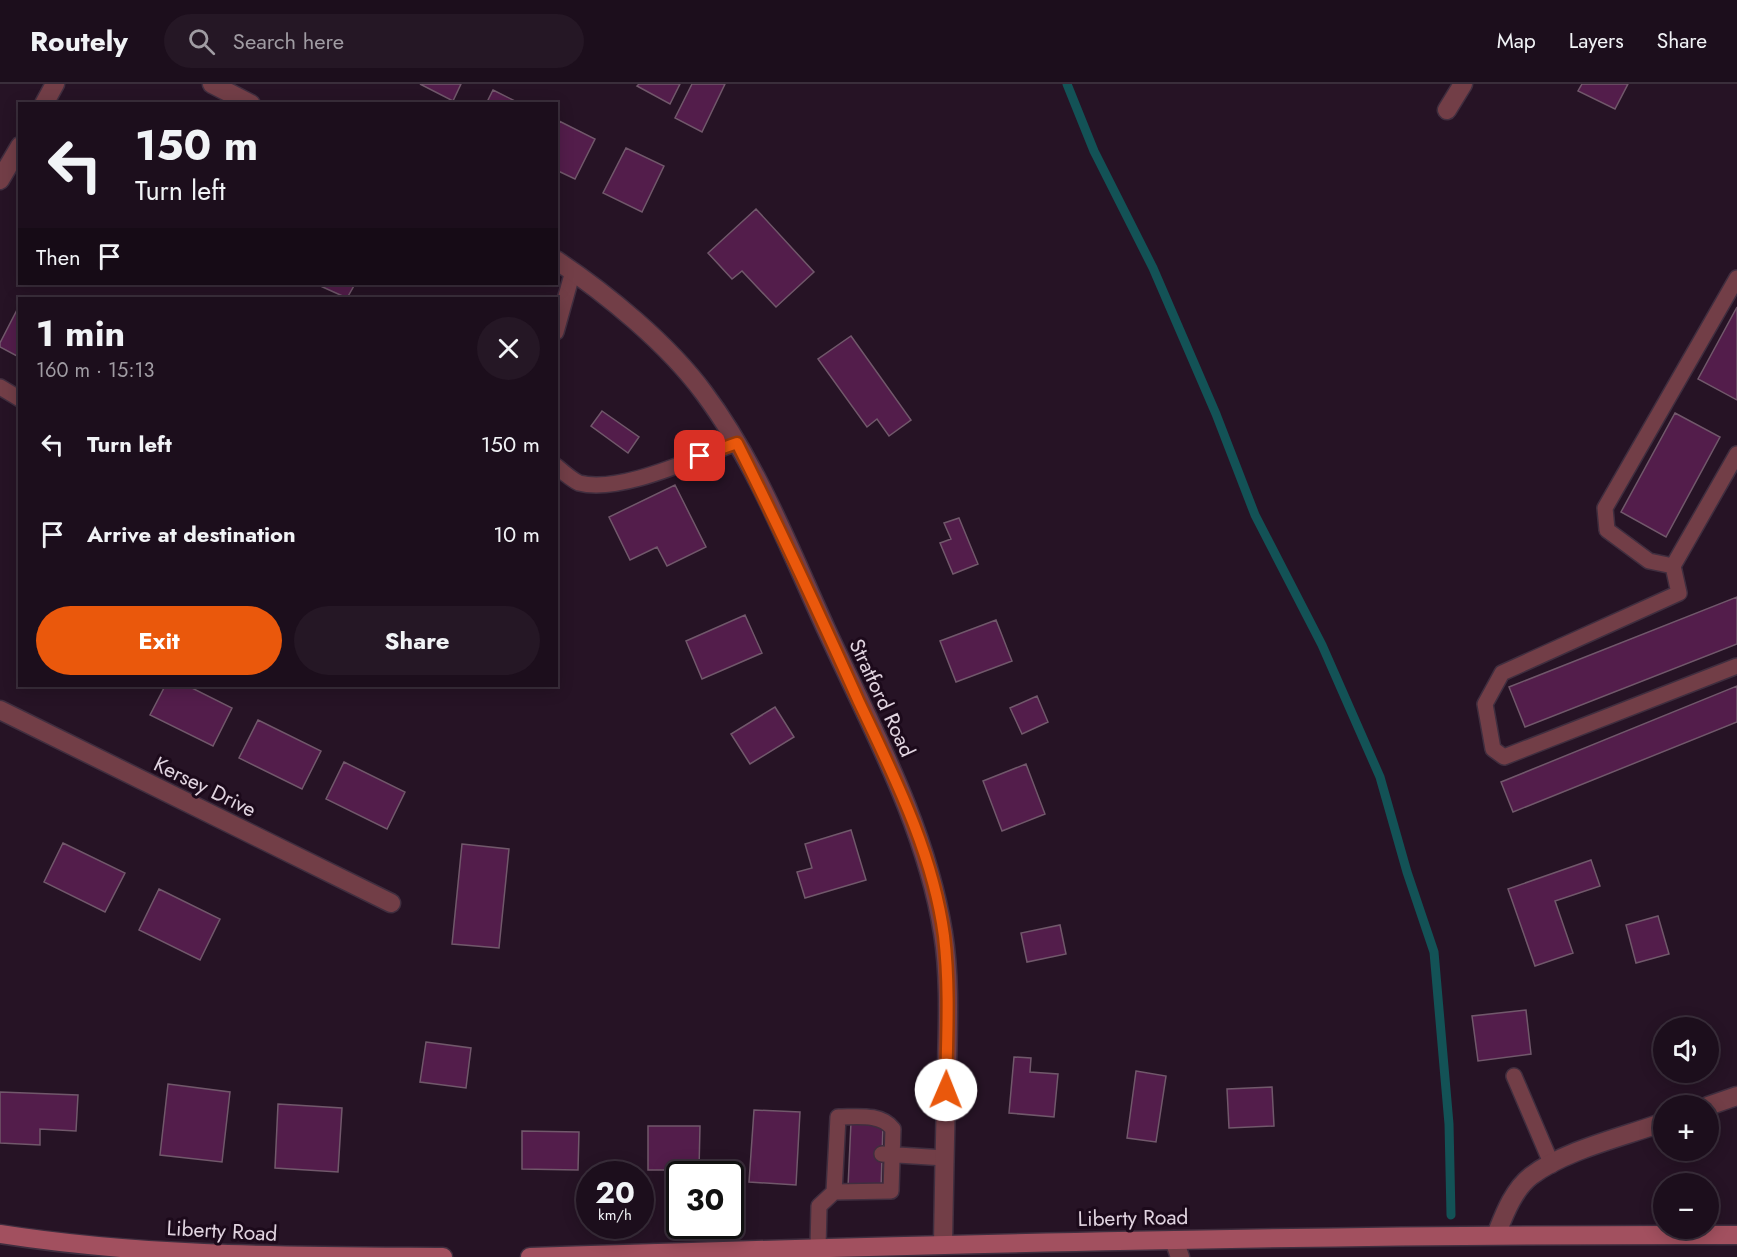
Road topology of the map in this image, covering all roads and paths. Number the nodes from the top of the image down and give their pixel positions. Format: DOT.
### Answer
graph roads {
  1 [pos="55,84"];
  2 [pos="212,84"];
  3 [pos="1463,84"];
  4 [pos="45,102"];
  5 [pos="247,102"];
  6 [pos="1447,110"];
  7 [pos="18,149"];
  8 [pos="0,180"];
  9 [pos="558,261"];
  10 [pos="573,272"];
  11 [pos="1737,278"];
  12 [pos="558,325"];
  13 [pos="0,387"];
  14 [pos="18,398"];
  15 [pos="737,443"];
  16 [pos="1737,454"];
  17 [pos="558,467"];
  18 [pos="1673,566"];
  19 [pos="1737,666"];
  20 [pos="0,710"];
  21 [pos="391,903"];
  22 [pos="1514,1076"];
  23 [pos="1737,1096"];
  24 [pos="1719,1102"];
  25 [pos="1653,1126"];
  26 [pos="887,1155"];
  27 [pos="945,1158"];
  28 [pos="1552,1165"];
  29 [pos="834,1192"];
  30 [pos="0,1234"];
  31 [pos="1496,1235"];
  32 [pos="1737,1235"];
  33 [pos="943,1244"];
  34 [pos="818,1248"];
  35 [pos="1177,1249"];
  36 [pos="443,1257"];
  37 [pos="530,1257"];
  1 -- 4 [label="street"];
  2 -- 5 [label="street"];
  3 -- 6 [label="street"];
  7 -- 8 [label="street"];
  9 -- 10 [label="street, Stratford Road"];
  10 -- 12 [label="lane"];
  10 -- 15 [label="street, Stratford Road"];
  11 -- 18 [label="lane"];
  13 -- 14 [label="lane"];
  15 -- 17 [label="lane"];
  15 -- 27 [label="street, Stratford Road"];
  16 -- 18 [label="lane"];
  18 -- 19 [label="lane"];
  20 -- 21 [label="street, Kersey Drive"];
  22 -- 28 [label="lane"];
  23 -- 24 [label="street"];
  25 -- 28 [label="street"];
  26 -- 27 [label="lane"];
  26 -- 29 [label="lane"];
  26 -- 29 [label="lane"];
  27 -- 33 [label="street, Stratford Road"];
  28 -- 31 [label="street"];
  29 -- 34 [label="lane"];
  30 -- 36 [label="main road, Liberty Road"];
  31 -- 32 [label="main road, Liberty Road"];
  31 -- 35 [label="main road, Liberty Road"];
  33 -- 34 [label="main road, Liberty Road"];
  33 -- 35 [label="main road, Liberty Road"];
  34 -- 37 [label="main road, Liberty Road"];
}
